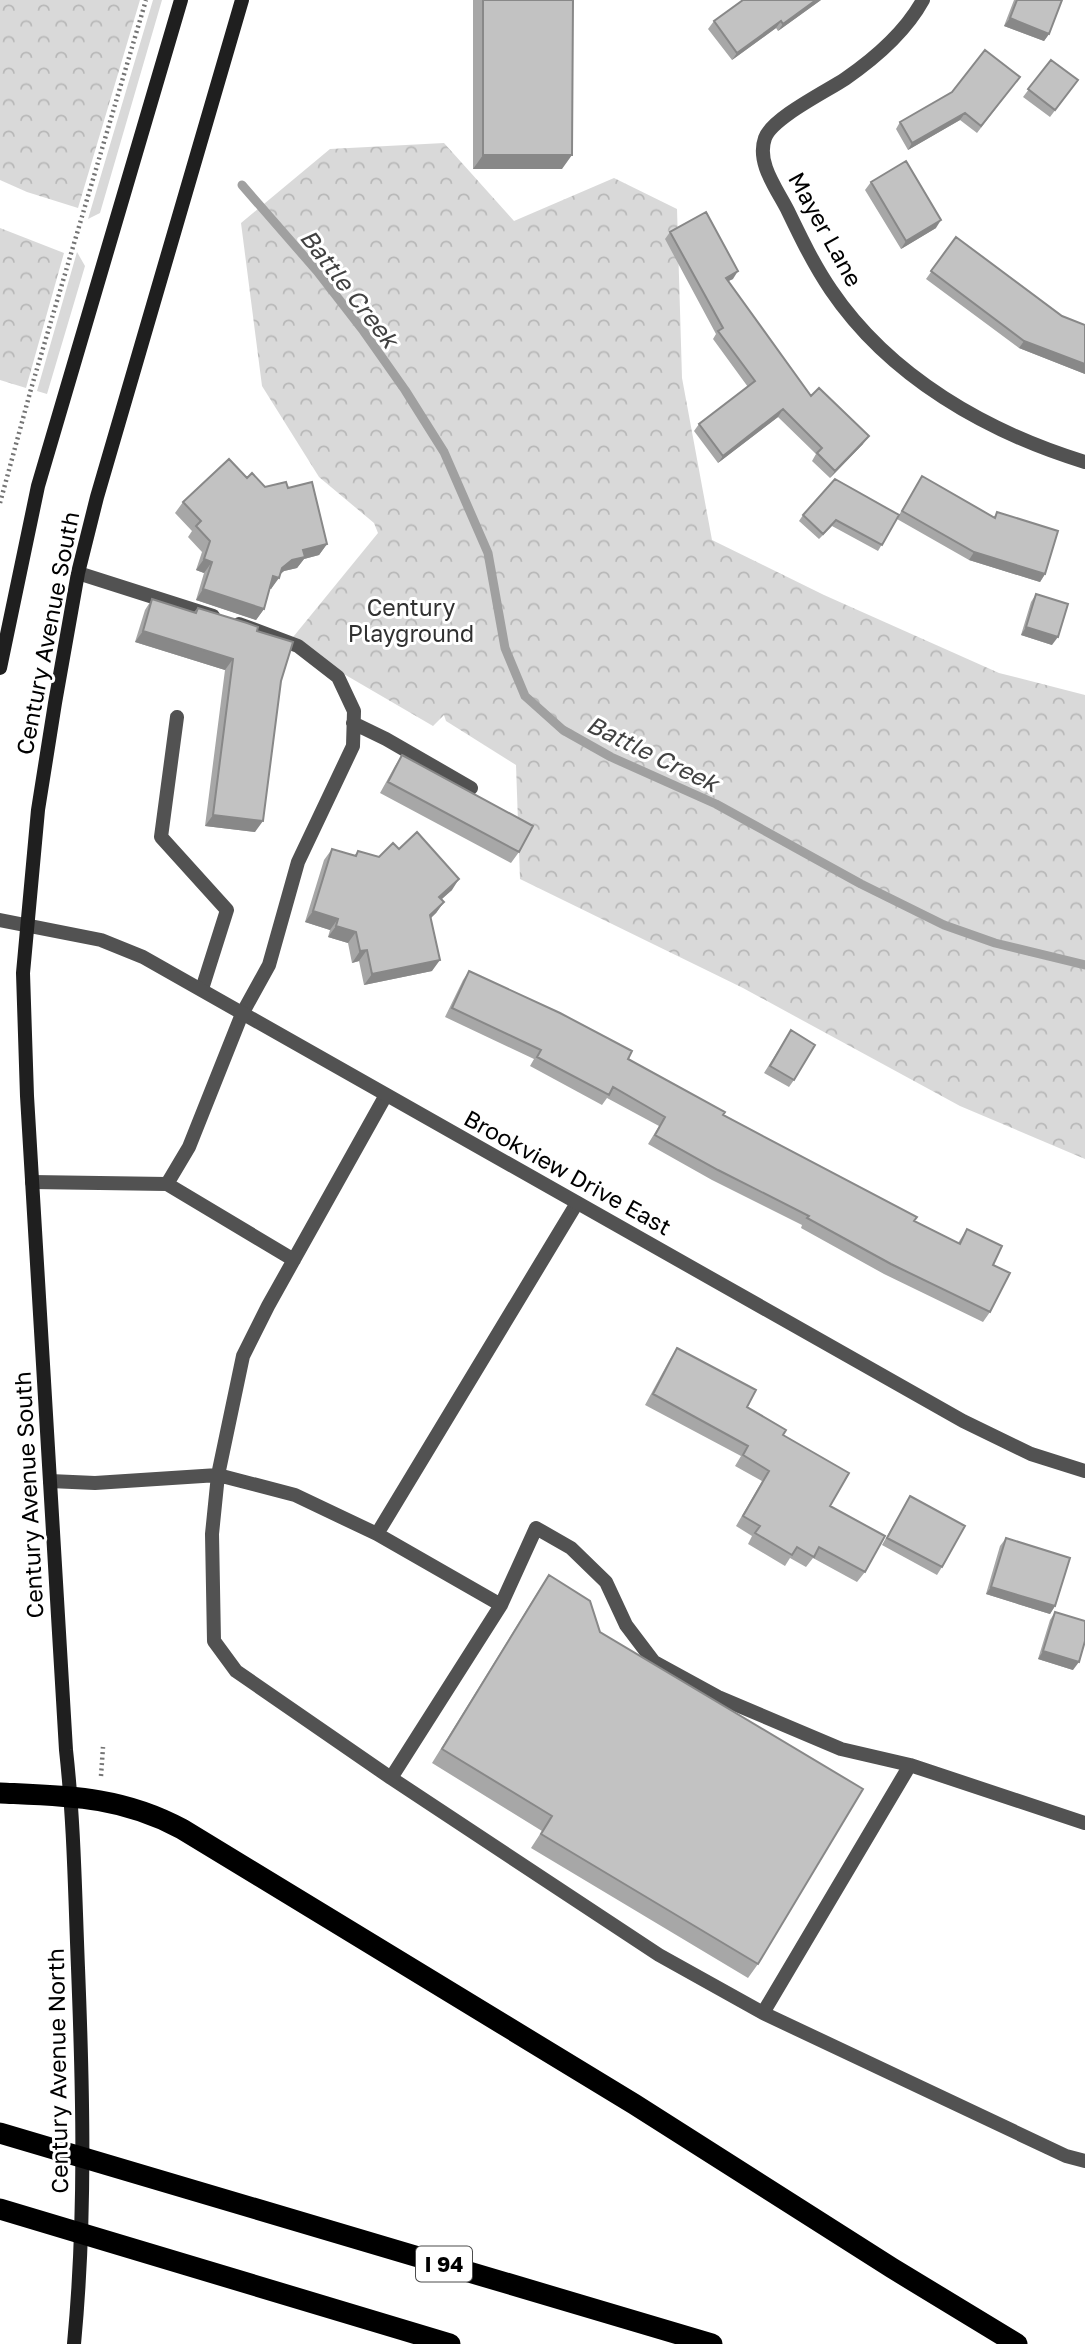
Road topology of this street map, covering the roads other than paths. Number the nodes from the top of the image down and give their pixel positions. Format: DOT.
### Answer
graph roads {
  1 [pos="181,0"];
  2 [pos="242,0"];
  3 [pos="923,0"];
  4 [pos="1085,462"];
  5 [pos="78,573"];
  6 [pos="0,668"];
  7 [pos="177,717"];
  8 [pos="353,723"];
  9 [pos="471,788"];
  10 [pos="0,920"];
  11 [pos="26,925"];
  12 [pos="202,989"];
  13 [pos="242,1014"];
  14 [pos="386,1095"];
  15 [pos="32,1182"];
  16 [pos="167,1184"];
  17 [pos="577,1203"];
  18 [pos="294,1260"];
  19 [pos="1085,1471"];
  20 [pos="218,1475"];
  21 [pos="50,1481"];
  22 [pos="377,1534"];
  23 [pos="501,1605"];
  24 [pos="910,1765"];
  25 [pos="391,1779"];
  26 [pos="0,1793"];
  27 [pos="71,1797"];
  28 [pos="1085,1823"];
  29 [pos="763,2013"];
  30 [pos="0,2133"];
  31 [pos="1085,2161"];
  32 [pos="0,2209"];
  33 [pos="74,2344"];
  34 [pos="450,2344"];
  35 [pos="712,2344"];
  36 [pos="1017,2344"];
  1 -- 6 [label="main road, Century Avenue South"];
  2 -- 5 [label="main road, Century Avenue South"];
  3 -- 4 [label="street, Mayer Lane"];
  5 -- 8 [label="street"];
  5 -- 11 [label="main road, Century Avenue South"];
  7 -- 12 [label="street"];
  8 -- 9 [label="street"];
  8 -- 13 [label="street"];
  10 -- 11 [label="street, Brookview Drive East"];
  11 -- 12 [label="street, Brookview Drive East"];
  11 -- 15 [label="main road, Century Avenue South"];
  12 -- 13 [label="street, Brookview Drive East"];
  13 -- 14 [label="street, Brookview Drive East"];
  13 -- 16 [label="street"];
  14 -- 17 [label="street, Brookview Drive East"];
  14 -- 18 [label="street"];
  15 -- 16 [label="street"];
  15 -- 21 [label="main road, Century Avenue South"];
  16 -- 18 [label="street"];
  17 -- 19 [label="street, Brookview Drive East"];
  17 -- 22 [label="street"];
  18 -- 20 [label="street"];
  20 -- 21 [label="street"];
  20 -- 22 [label="street"];
  20 -- 25 [label="street"];
  21 -- 27 [label="main road, Century Avenue South"];
  22 -- 23 [label="street"];
  23 -- 24 [label="street"];
  23 -- 25 [label="street"];
  24 -- 28 [label="street"];
  24 -- 29 [label="street"];
  25 -- 29 [label="street"];
  26 -- 27 [label="highway"];
  27 -- 33 [label="main road, Century Avenue North"];
  27 -- 36 [label="highway"];
  29 -- 31 [label="street"];
  30 -- 35 [label="highway, I 94"];
  32 -- 34 [label="highway"];
}
